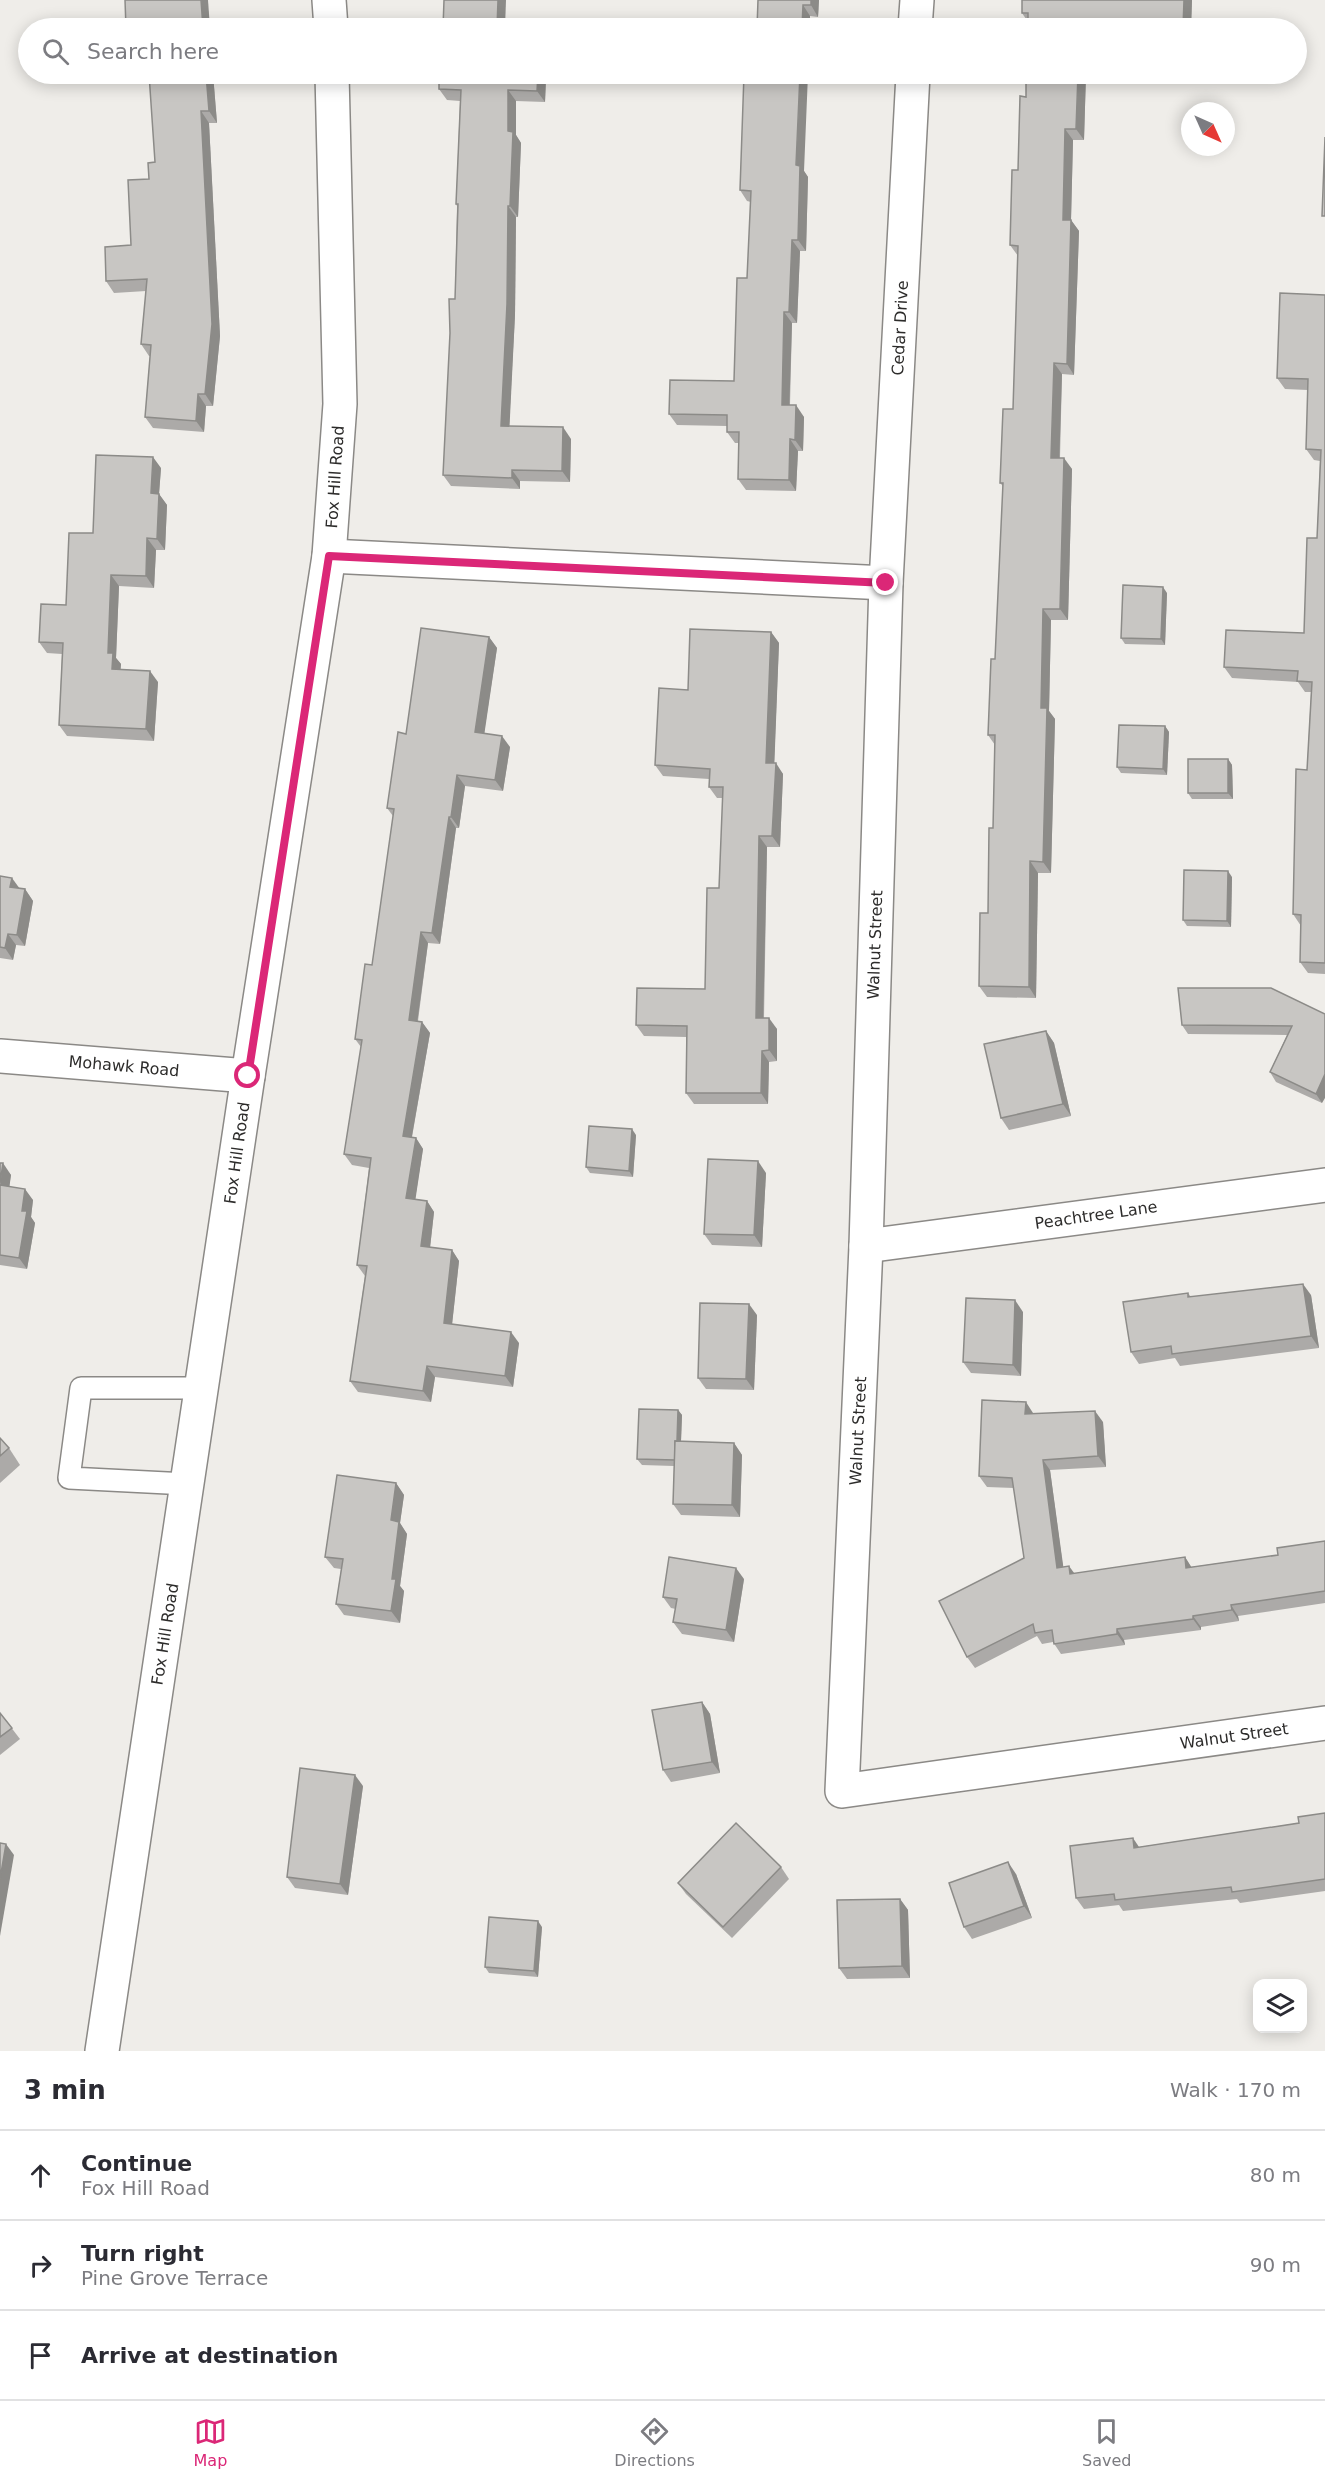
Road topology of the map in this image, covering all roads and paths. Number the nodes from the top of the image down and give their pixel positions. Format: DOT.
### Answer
graph roads {
  1 [pos="330,0"];
  2 [pos="917,0"];
  3 [pos="331,18"];
  4 [pos="916,18"];
  5 [pos="332,84"];
  6 [pos="912,84"];
  7 [pos="329,556"];
  8 [pos="886,583"];
  9 [pos="0,1056"];
  10 [pos="248,1076"];
  11 [pos="1325,1185"];
  12 [pos="866,1246"];
  13 [pos="202,1388"];
  14 [pos="187,1484"];
  15 [pos="1325,1723"];
  16 [pos="102,2051"];
  1 -- 3 [label="street"];
  2 -- 4 [label="street"];
  5 -- 7 [label="street, Fox Hill Road"];
  6 -- 8 [label="street, Cedar Drive"];
  7 -- 8 [label="street"];
  7 -- 10 [label="street, Fox Hill Road"];
  8 -- 12 [label="street, Walnut Street"];
  9 -- 10 [label="street, Mohawk Road"];
  10 -- 13 [label="street, Fox Hill Road"];
  11 -- 12 [label="street, Peachtree Lane"];
  12 -- 15 [label="street, Walnut Street"];
  13 -- 14 [label="street, Fox Hill Road"];
  13 -- 14 [label="lane"];
  14 -- 16 [label="street, Fox Hill Road"];
}
